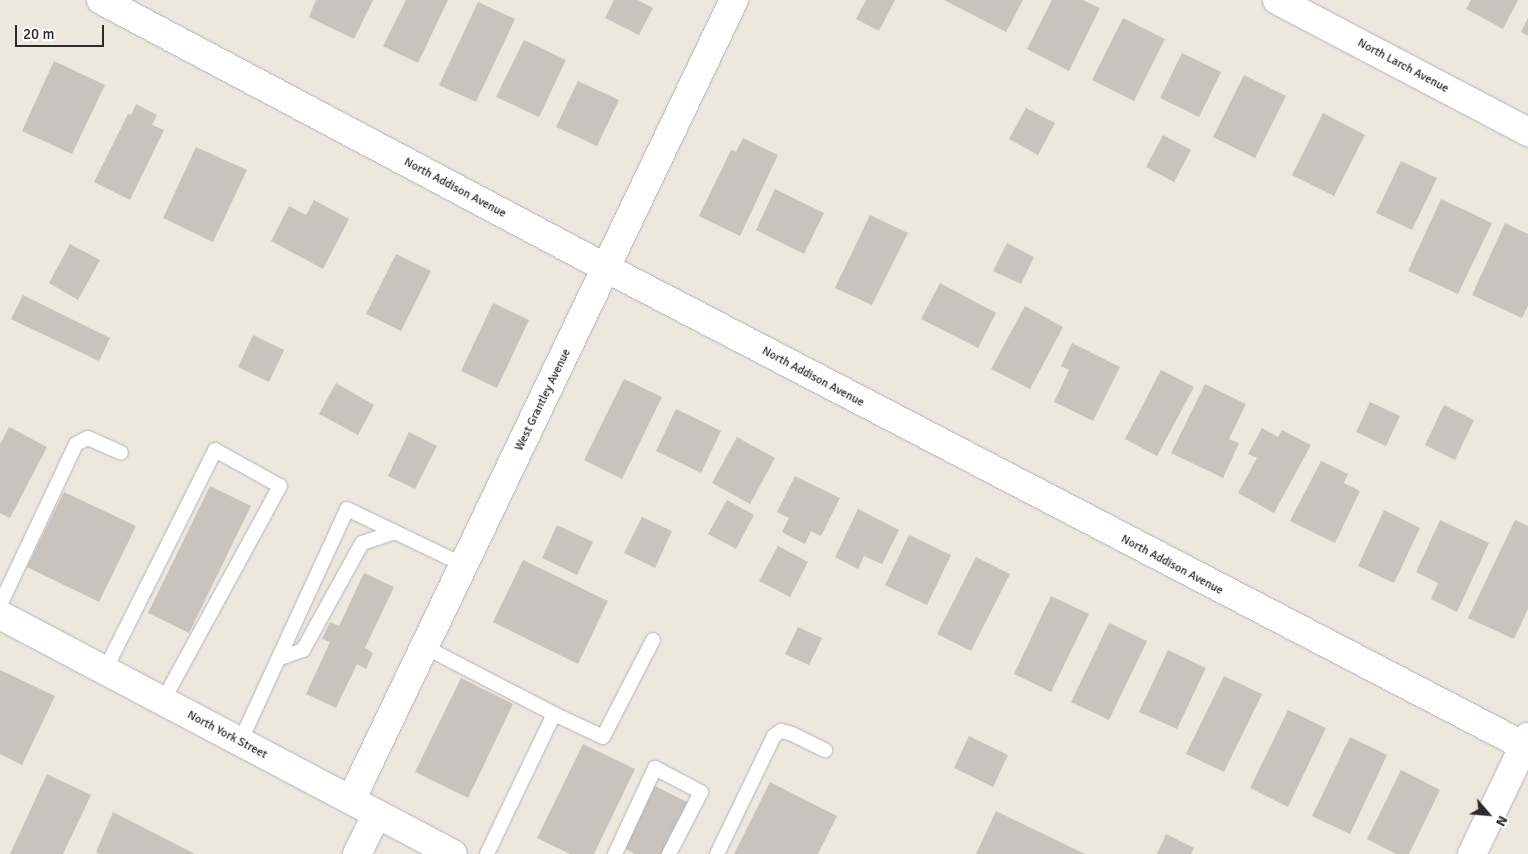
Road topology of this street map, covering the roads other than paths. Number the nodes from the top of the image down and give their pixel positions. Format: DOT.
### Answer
graph roads {
  1 [pos="101,0"];
  2 [pos="734,0"];
  3 [pos="1277,0"];
  4 [pos="1528,132"];
  5 [pos="606,268"];
  6 [pos="121,452"];
  7 [pos="395,532"];
  8 [pos="464,565"];
  9 [pos="0,605"];
  10 [pos="0,615"];
  11 [pos="653,640"];
  12 [pos="425,647"];
  13 [pos="278,659"];
  14 [pos="105,670"];
  15 [pos="163,701"];
  16 [pos="554,714"];
  17 [pos="240,742"];
  18 [pos="1526,744"];
  19 [pos="825,750"];
  20 [pos="351,800"];
  21 [pos="377,814"];
  22 [pos="357,854"];
  23 [pos="453,854"];
  24 [pos="487,854"];
  25 [pos="615,854"];
  26 [pos="669,854"];
  27 [pos="717,854"];
  28 [pos="1472,854"];
  1 -- 5 [label="street, North Addison Avenue"];
  2 -- 5 [label="street, West Grantley Avenue"];
  3 -- 4 [label="street, North Larch Avenue"];
  5 -- 8 [label="street, West Grantley Avenue"];
  5 -- 18 [label="street, North Addison Avenue"];
  6 -- 9 [label="lane"];
  7 -- 8 [label="lane"];
  7 -- 13 [label="lane"];
  7 -- 13 [label="lane"];
  8 -- 12 [label="street, West Grantley Avenue"];
  10 -- 14 [label="street, North York Street"];
  11 -- 16 [label="lane"];
  12 -- 16 [label="lane"];
  12 -- 20 [label="street, West Grantley Avenue"];
  13 -- 17 [label="lane"];
  14 -- 15 [label="street, North York Street"];
  14 -- 15 [label="lane"];
  15 -- 17 [label="street, North York Street"];
  16 -- 24 [label="lane"];
  17 -- 20 [label="street, North York Street"];
  18 -- 28 [label="street"];
  19 -- 27 [label="lane"];
  20 -- 21 [label="street, North York Street"];
  21 -- 22 [label="street"];
  21 -- 23 [label="street, North York Street"];
  25 -- 26 [label="lane"];
}
